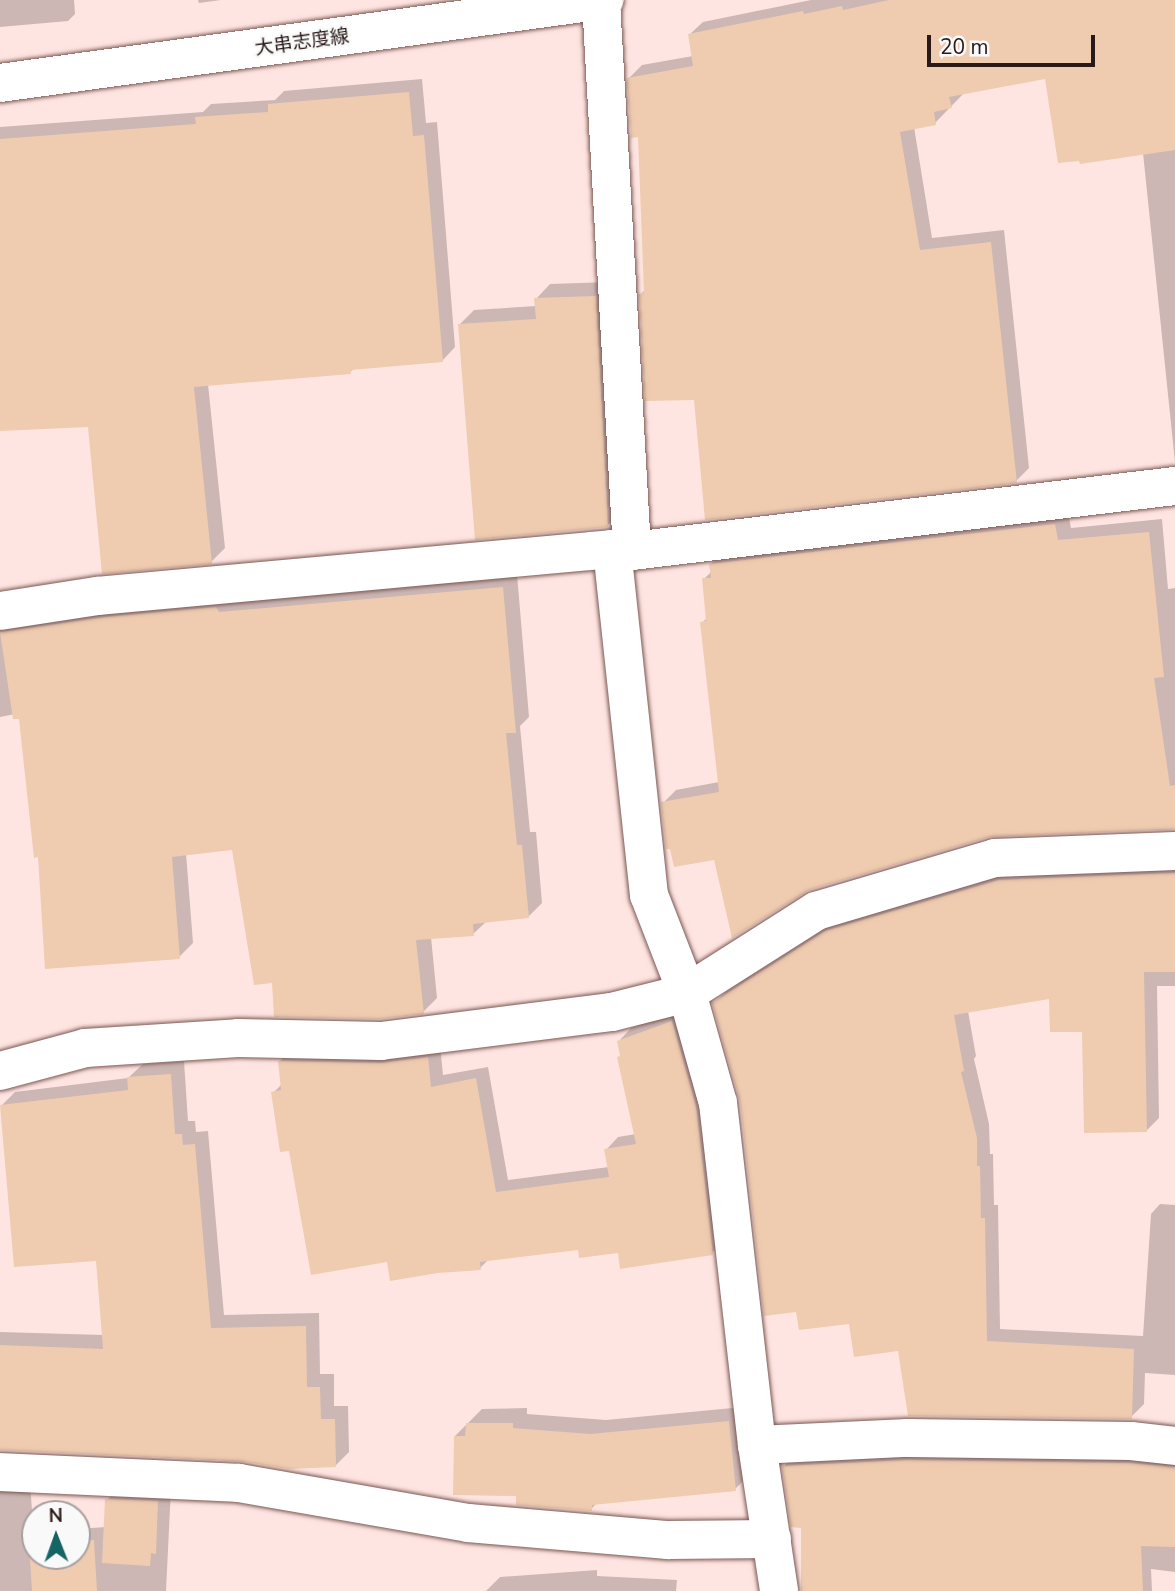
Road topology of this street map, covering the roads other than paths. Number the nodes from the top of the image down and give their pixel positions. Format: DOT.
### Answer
graph roads {
  1 [pos="602,0"];
  2 [pos="0,83"];
  3 [pos="1175,486"];
  4 [pos="622,550"];
  5 [pos="0,611"];
  6 [pos="1175,851"];
  7 [pos="687,993"];
  8 [pos="0,1071"];
  9 [pos="757,1445"];
  10 [pos="1175,1446"];
  11 [pos="0,1472"];
  12 [pos="772,1539"];
  13 [pos="779,1591"];
  1 -- 2 [label="street, 大串志度線"];
  1 -- 4 [label="street"];
  3 -- 4 [label="street"];
  4 -- 5 [label="street"];
  4 -- 7 [label="street"];
  6 -- 7 [label="street"];
  7 -- 8 [label="street"];
  7 -- 9 [label="street"];
  9 -- 10 [label="street"];
  9 -- 12 [label="street"];
  11 -- 12 [label="street"];
  12 -- 13 [label="street"];
}
